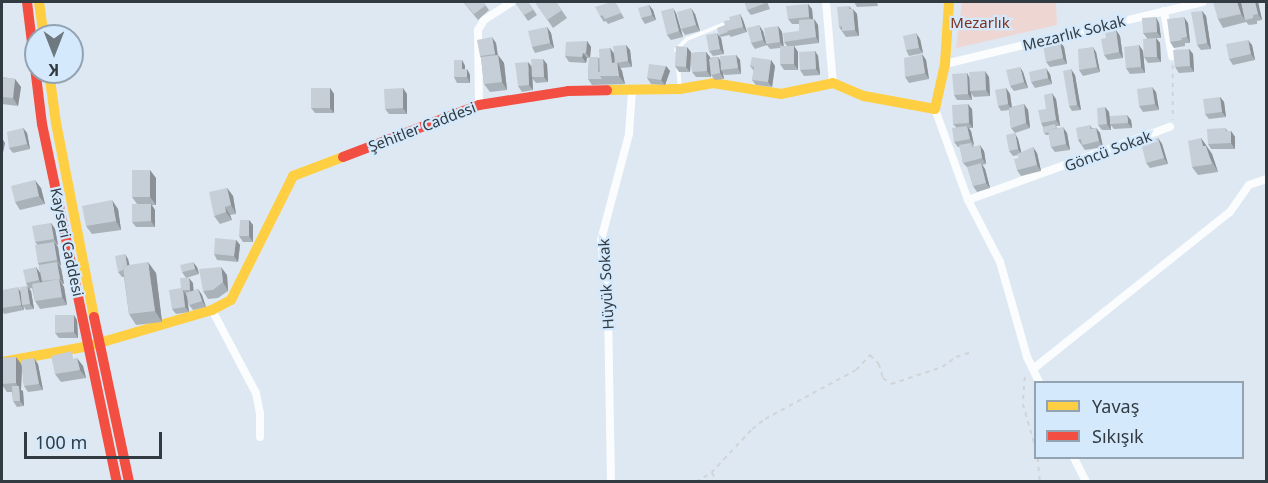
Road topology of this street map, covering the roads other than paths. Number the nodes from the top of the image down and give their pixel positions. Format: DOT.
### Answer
graph roads {
  1 [pos="27,2"];
  2 [pos="39,2"];
  3 [pos="512,2"];
  4 [pos="826,2"];
  5 [pos="949,2"];
  6 [pos="1203,2"];
  7 [pos="1164,11"];
  8 [pos="42,24"];
  9 [pos="722,25"];
  10 [pos="1172,56"];
  11 [pos="945,64"];
  12 [pos="833,83"];
  13 [pos="51,84"];
  14 [pos="680,89"];
  15 [pos="632,90"];
  16 [pos="479,105"];
  17 [pos="935,109"];
  18 [pos="1170,127"];
  19 [pos="1266,179"];
  20 [pos="968,200"];
  21 [pos="212,310"];
  22 [pos="94,345"];
  23 [pos="2,362"];
  24 [pos="1033,369"];
  25 [pos="1039,381"];
  26 [pos="260,438"];
  27 [pos="1074,459"];
  28 [pos="117,482"];
  29 [pos="129,482"];
  30 [pos="611,482"];
  31 [pos="1086,482"];
  1 -- 22 [label="main road, Kayseri Caddesi"];
  2 -- 8 [label="main road"];
  3 -- 16 [label="street"];
  4 -- 12 [label="street"];
  5 -- 11 [label="main road"];
  6 -- 7 [label="street, Mezarlık Sokak"];
  7 -- 10 [label="street"];
  7 -- 11 [label="street, Mezarlık Sokak"];
  9 -- 14 [label="lane"];
  11 -- 17 [label="main road"];
  12 -- 14 [label="main road, Şehitler Caddesi"];
  12 -- 17 [label="main road"];
  13 -- 22 [label="main road, Kayseri Caddesi"];
  14 -- 15 [label="main road, Şehitler Caddesi"];
  15 -- 16 [label="main road, Şehitler Caddesi"];
  15 -- 30 [label="street, Hüyük Sokak"];
  16 -- 21 [label="main road, Şehitler Caddesi"];
  17 -- 20 [label="street"];
  18 -- 20 [label="street, Göncü Sokak"];
  19 -- 24 [label="street"];
  20 -- 24 [label="street"];
  21 -- 22 [label="main road, Şehitler Caddesi"];
  21 -- 26 [label="street"];
  22 -- 23 [label="main road, Şehitler Caddesi"];
  22 -- 28 [label="main road, Kayseri Caddesi"];
  22 -- 29 [label="main road, Kayseri Caddesi"];
  24 -- 25 [label="street"];
  27 -- 31 [label="street"];
}
